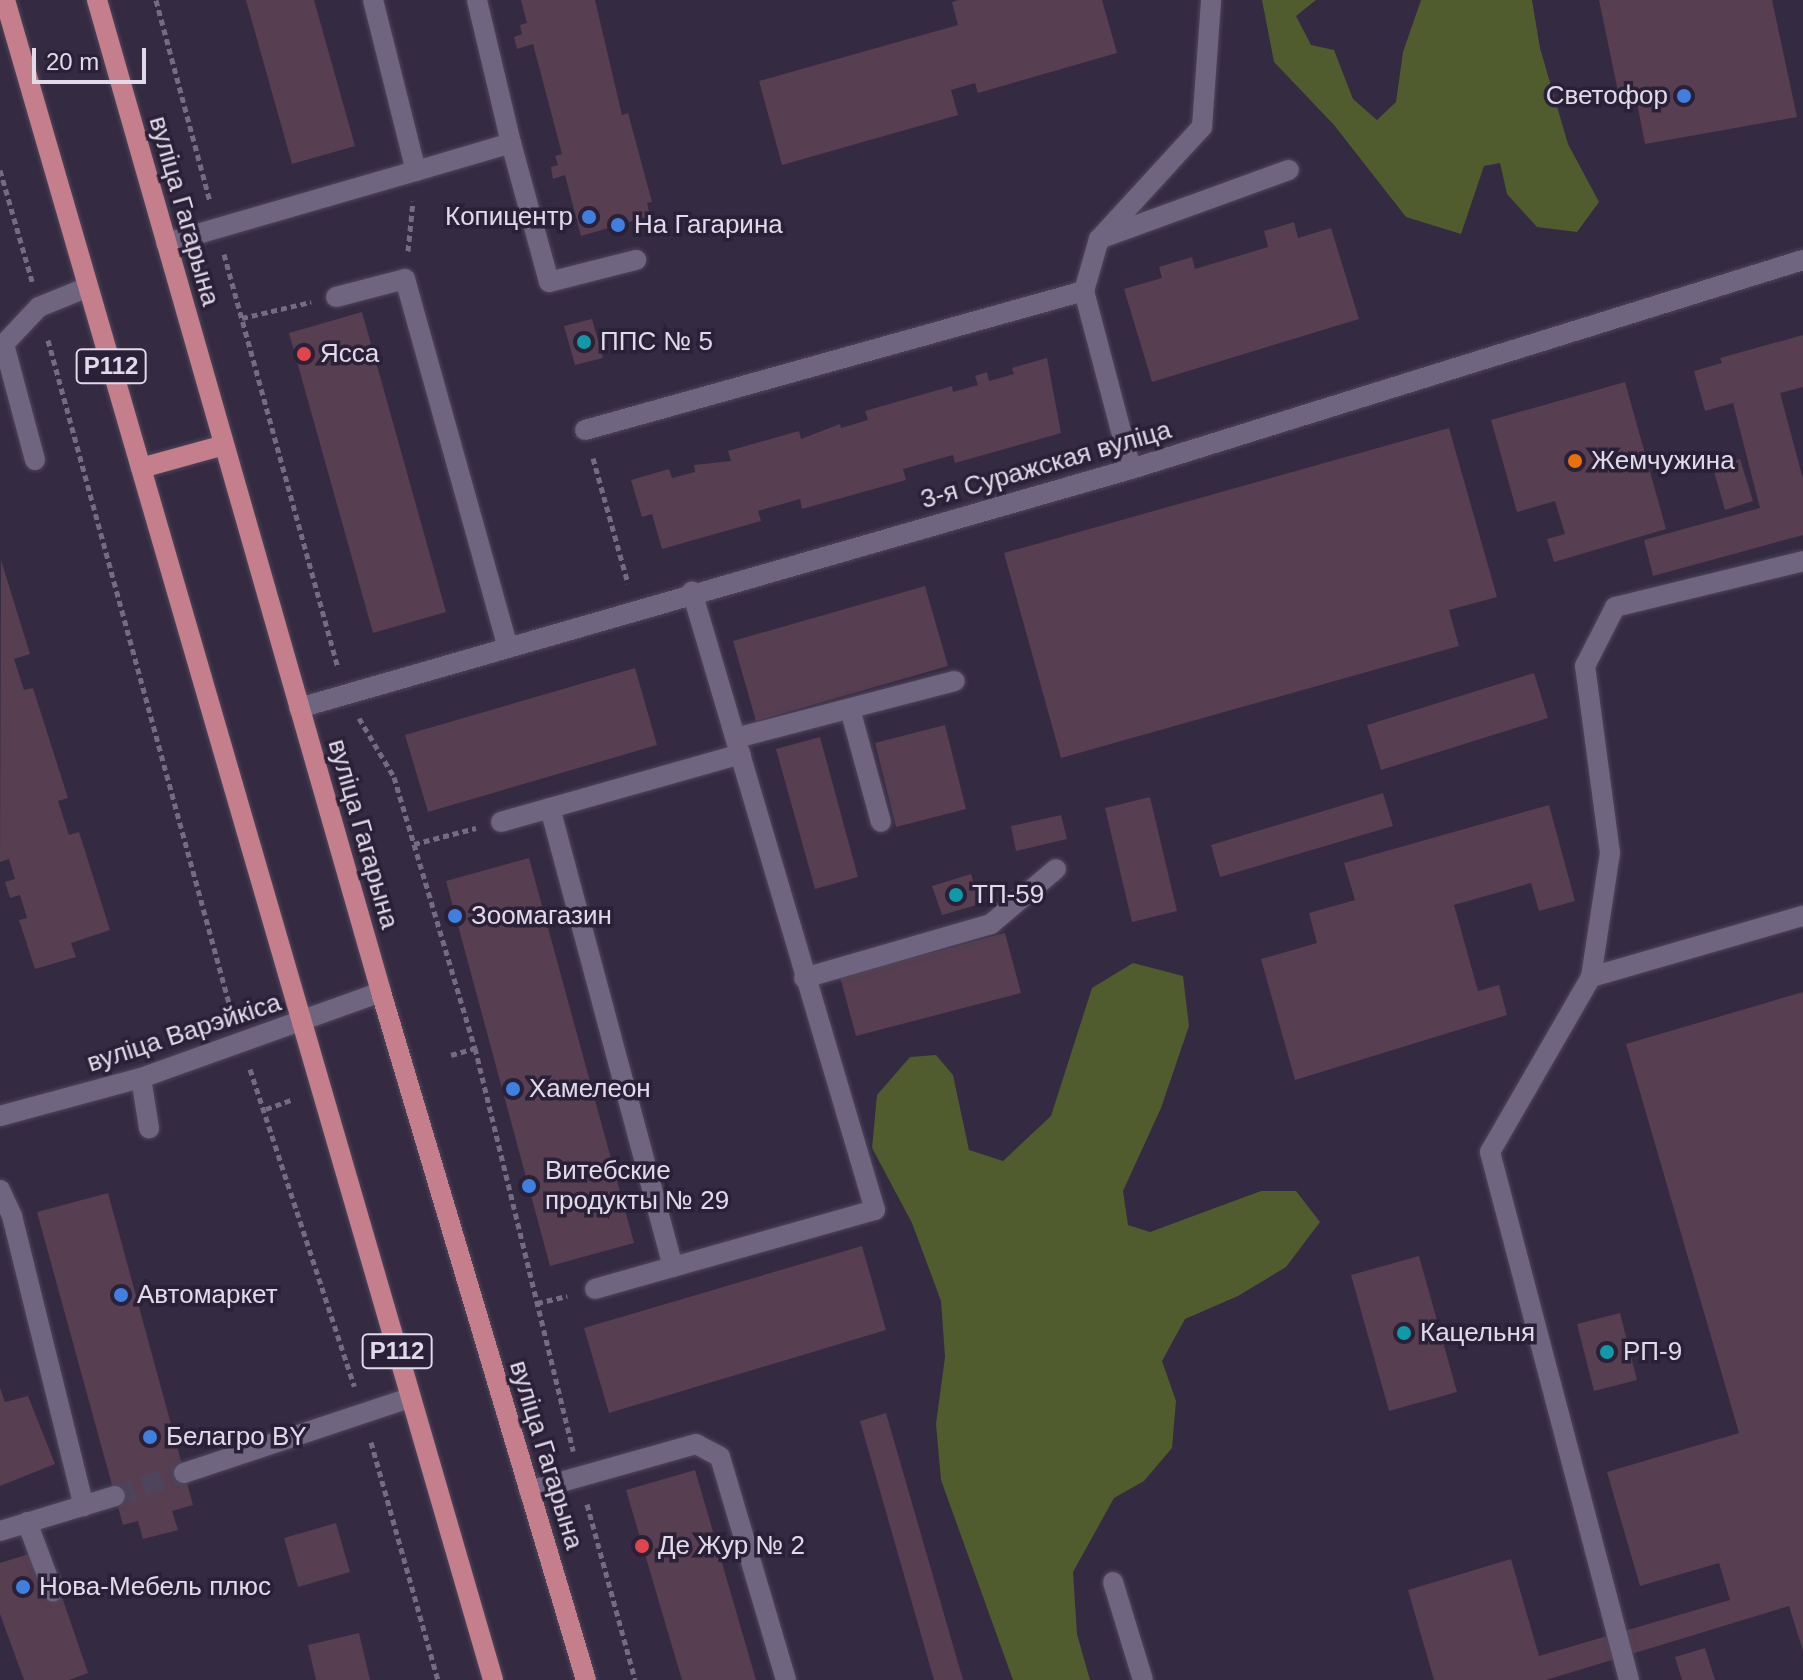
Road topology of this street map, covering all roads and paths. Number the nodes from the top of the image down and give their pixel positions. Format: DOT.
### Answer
graph roads {
  1 [pos="5,0"];
  2 [pos="97,0"];
  3 [pos="156,0"];
  4 [pos="373,0"];
  5 [pos="477,0"];
  6 [pos="1211,0"];
  7 [pos="511,143"];
  8 [pos="0,170"];
  9 [pos="1289,170"];
  10 [pos="416,171"];
  11 [pos="217,227"];
  12 [pos="1099,239"];
  13 [pos="166,243"];
  14 [pos="636,260"];
  15 [pos="1803,260"];
  16 [pos="405,279"];
  17 [pos="88,287"];
  18 [pos="1084,291"];
  19 [pos="336,297"];
  20 [pos="39,307"];
  21 [pos="242,318"];
  22 [pos="585,430"];
  23 [pos="224,445"];
  24 [pos="35,460"];
  25 [pos="141,468"];
  26 [pos="1131,469"];
  27 [pos="1803,561"];
  28 [pos="692,592"];
  29 [pos="635,609"];
  30 [pos="508,648"];
  31 [pos="955,681"];
  32 [pos="345,694"];
  33 [pos="299,708"];
  34 [pos="850,709"];
  35 [pos="738,746"];
  36 [pos="550,808"];
  37 [pos="501,822"];
  38 [pos="881,822"];
  39 [pos="414,844"];
  40 [pos="1056,869"];
  41 [pos="1803,916"];
  42 [pos="1591,977"];
  43 [pos="804,978"];
  44 [pos="381,992"];
  45 [pos="301,1022"];
  46 [pos="241,1044"];
  47 [pos="475,1048"];
  48 [pos="451,1055"];
  49 [pos="141,1078"];
  50 [pos="294,1099"];
  51 [pos="266,1109"];
  52 [pos="0,1116"];
  53 [pos="149,1128"];
  54 [pos="0,1190"];
  55 [pos="673,1267"];
  56 [pos="595,1289"];
  57 [pos="410,1398"];
  58 [pos="363,1414"];
  59 [pos="184,1473"];
  60 [pos="579,1476"];
  61 [pos="529,1491"];
  62 [pos="115,1496"];
  63 [pos="84,1506"];
  64 [pos="27,1522"];
  65 [pos="0,1531"];
  66 [pos="1113,1582"];
  67 [pos="53,1591"];
  68 [pos="438,1680"];
  69 [pos="493,1680"];
  70 [pos="586,1680"];
  71 [pos="635,1680"];
  72 [pos="786,1680"];
  73 [pos="1143,1680"];
  74 [pos="1629,1680"];
  1 -- 17 [label="main road, Р112"];
  2 -- 13 [label="main road, вуліца Гагарына"];
  3 -- 11 [label="path"];
  4 -- 10 [label="street"];
  5 -- 7 [label="street"];
  6 -- 12 [label="street"];
  7 -- 10 [label="street"];
  7 -- 14 [label="street"];
  8 -- 20 [label="path"];
  9 -- 12 [label="street"];
  10 -- 11 [label="street"];
  10 -- 16 [label="path"];
  11 -- 13 [label="street"];
  11 -- 21 [label="path"];
  12 -- 18 [label="street"];
  13 -- 23 [label="main road, вуліца Гагарына"];
  15 -- 26 [label="street, 3-я Суражская вуліца"];
  16 -- 19 [label="street"];
  16 -- 30 [label="street"];
  17 -- 20 [label="street"];
  17 -- 25 [label="main road, Р112"];
  18 -- 22 [label="street"];
  18 -- 26 [label="street"];
  19 -- 21 [label="path"];
  20 -- 24 [label="street"];
  20 -- 46 [label="path"];
  21 -- 32 [label="path"];
  22 -- 29 [label="path"];
  23 -- 25 [label="main road"];
  23 -- 33 [label="main road, вуліца Гагарына"];
  25 -- 45 [label="main road, Р112"];
  26 -- 28 [label="street, 3-я Суражская вуліца"];
  27 -- 42 [label="street"];
  28 -- 29 [label="street, 3-я Суражская вуліца"];
  28 -- 35 [label="street"];
  29 -- 30 [label="street, 3-я Суражская вуліца"];
  30 -- 32 [label="street, 3-я Суражская вуліца"];
  31 -- 34 [label="street"];
  32 -- 33 [label="street, 3-я Суражская вуліца"];
  32 -- 39 [label="path"];
  33 -- 44 [label="main road, вуліца Гагарына"];
  34 -- 35 [label="street"];
  34 -- 38 [label="street"];
  35 -- 36 [label="street"];
  35 -- 43 [label="street"];
  36 -- 37 [label="street"];
  36 -- 55 [label="street"];
  37 -- 39 [label="path"];
  39 -- 47 [label="path"];
  40 -- 43 [label="street"];
  41 -- 42 [label="street"];
  42 -- 74 [label="street"];
  43 -- 55 [label="street"];
  44 -- 45 [label="street, вуліца Варэйкіса"];
  44 -- 61 [label="main road, вуліца Гагарына"];
  45 -- 46 [label="street, вуліца Варэйкіса"];
  45 -- 57 [label="main road, Р112"];
  46 -- 49 [label="street, вуліца Варэйкіса"];
  46 -- 51 [label="path"];
  47 -- 48 [label="path"];
  47 -- 60 [label="path"];
  49 -- 52 [label="street, вуліца Варэйкіса"];
  49 -- 53 [label="street"];
  50 -- 51 [label="path"];
  51 -- 58 [label="path"];
  54 -- 63 [label="street"];
  55 -- 56 [label="street"];
  57 -- 58 [label="street"];
  57 -- 69 [label="main road, Р112"];
  58 -- 59 [label="street"];
  58 -- 68 [label="path"];
  60 -- 61 [label="street"];
  60 -- 71 [label="path"];
  60 -- 72 [label="street"];
  61 -- 70 [label="main road, вуліца Гагарына"];
  62 -- 63 [label="street"];
  63 -- 64 [label="street"];
  64 -- 65 [label="street"];
  64 -- 67 [label="street"];
  66 -- 73 [label="street"];
}
